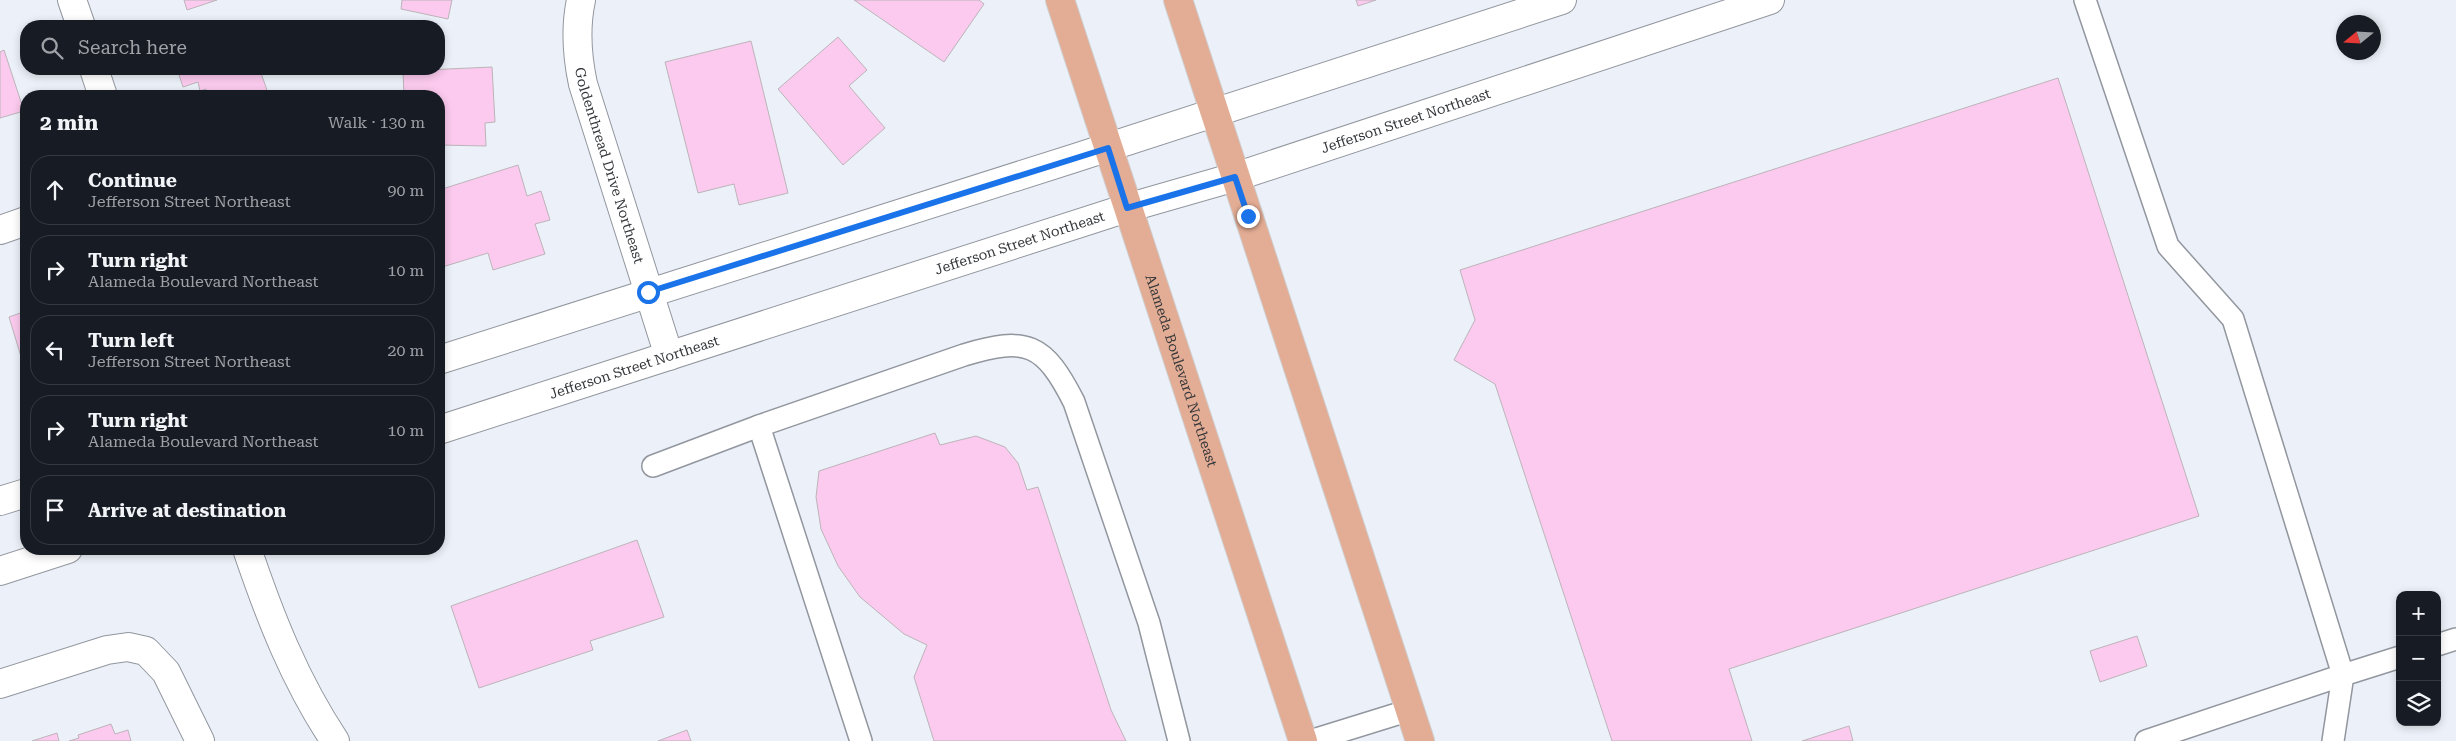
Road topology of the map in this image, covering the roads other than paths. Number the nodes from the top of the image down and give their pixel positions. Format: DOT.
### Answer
graph roads {
  1 [pos="72,0"];
  2 [pos="580,0"];
  3 [pos="1060,0"];
  4 [pos="1178,0"];
  5 [pos="1562,0"];
  6 [pos="1770,0"];
  7 [pos="2085,0"];
  8 [pos="79,20"];
  9 [pos="96,75"];
  10 [pos="101,90"];
  11 [pos="1214,113"];
  12 [pos="1108,148"];
  13 [pos="1235,177"];
  14 [pos="1127,208"];
  15 [pos="20,223"];
  16 [pos="0,230"];
  17 [pos="648,292"];
  18 [pos="669,356"];
  19 [pos="445,358"];
  20 [pos="759,426"];
  21 [pos="445,428"];
  22 [pos="653,466"];
  23 [pos="20,495"];
  24 [pos="0,501"];
  25 [pos="49,555"];
  26 [pos="249,555"];
  27 [pos="0,571"];
  28 [pos="2456,639"];
  29 [pos="2441,644"];
  30 [pos="2396,658"];
  31 [pos="2343,676"];
  32 [pos="0,684"];
  33 [pos="1410,710"];
  34 [pos="200,741"];
  35 [pos="335,741"];
  36 [pos="861,741"];
  37 [pos="1179,741"];
  38 [pos="1303,741"];
  39 [pos="1310,741"];
  40 [pos="1420,741"];
  41 [pos="2146,741"];
  42 [pos="2333,741"];
  1 -- 8 [label="street"];
  2 -- 17 [label="street, Goldenthread Drive Northeast"];
  3 -- 12 [label="main road, Alameda Boulevard Northeast"];
  4 -- 11 [label="main road"];
  5 -- 11 [label="street"];
  6 -- 13 [label="street, Jefferson Street Northeast"];
  7 -- 31 [label="lane"];
  9 -- 10 [label="street"];
  11 -- 12 [label="street"];
  11 -- 13 [label="main road"];
  12 -- 14 [label="main road, Alameda Boulevard Northeast"];
  12 -- 17 [label="street"];
  13 -- 14 [label="street, Jefferson Street Northeast"];
  13 -- 33 [label="main road"];
  14 -- 18 [label="street, Jefferson Street Northeast"];
  14 -- 38 [label="main road, Alameda Boulevard Northeast"];
  15 -- 16 [label="street"];
  17 -- 18 [label="street, Goldenthread Drive Northeast"];
  17 -- 19 [label="street"];
  18 -- 21 [label="street, Jefferson Street Northeast"];
  20 -- 22 [label="lane"];
  20 -- 36 [label="lane"];
  20 -- 37 [label="lane"];
  23 -- 24 [label="street"];
  25 -- 27 [label="street"];
  26 -- 35 [label="street"];
  28 -- 29 [label="lane"];
  30 -- 31 [label="lane"];
  31 -- 41 [label="lane"];
  31 -- 42 [label="lane"];
  32 -- 34 [label="street"];
  33 -- 39 [label="lane"];
  33 -- 40 [label="main road"];
}
